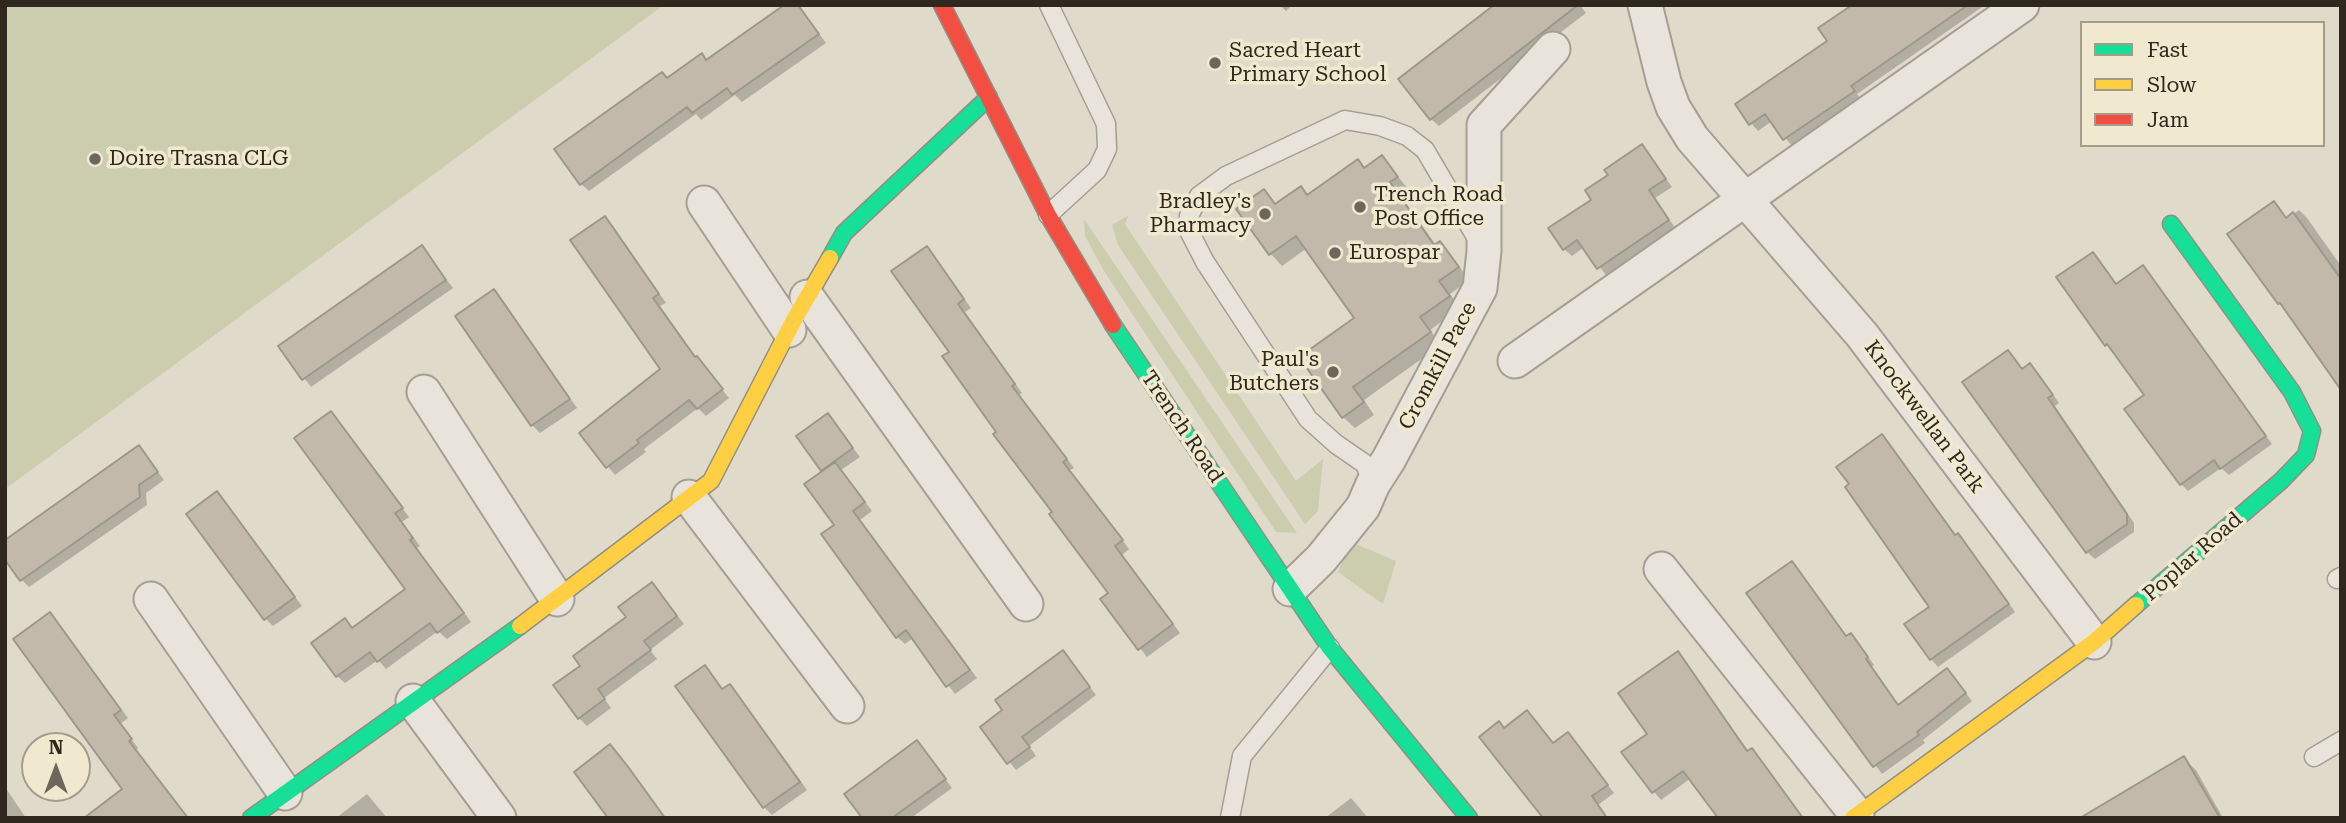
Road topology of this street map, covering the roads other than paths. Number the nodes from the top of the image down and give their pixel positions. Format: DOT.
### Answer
graph roads {
  1 [pos="942,5"];
  2 [pos="1049,5"];
  3 [pos="1645,5"];
  4 [pos="2022,5"];
  5 [pos="1553,49"];
  6 [pos="989,97"];
  7 [pos="1745,199"];
  8 [pos="704,203"];
  9 [pos="1048,215"];
  10 [pos="2171,224"];
  11 [pos="1484,251"];
  12 [pos="807,297"];
  13 [pos="789,330"];
  14 [pos="1515,360"];
  15 [pos="424,392"];
  16 [pos="1373,484"];
  17 [pos="689,497"];
  18 [pos="1661,569"];
  19 [pos="1290,589"];
  20 [pos="151,599"];
  21 [pos="556,599"];
  22 [pos="1026,604"];
  23 [pos="2094,642"];
  24 [pos="1330,648"];
  25 [pos="413,701"];
  26 [pos="846,706"];
  27 [pos="2341,741"];
  28 [pos="2314,757"];
  29 [pos="285,793"];
  30 [pos="1855,816"];
  31 [pos="251,818"];
  32 [pos="499,818"];
  33 [pos="1230,818"];
  34 [pos="1469,818"];
  1 -- 6 [label="street, Trench Road"];
  2 -- 9 [label="lane"];
  3 -- 7 [label="street, Knockwellan Park"];
  4 -- 7 [label="street"];
  5 -- 11 [label="street, Cromkill Pace"];
  6 -- 9 [label="street, Trench Road"];
  6 -- 12 [label="street"];
  7 -- 14 [label="street"];
  7 -- 23 [label="street, Knockwellan Park"];
  8 -- 13 [label="street"];
  9 -- 19 [label="street, Trench Road"];
  10 -- 23 [label="street, Poplar Road"];
  11 -- 16 [label="street, Cromkill Pace"];
  11 -- 16 [label="lane"];
  12 -- 13 [label="street"];
  12 -- 22 [label="street"];
  13 -- 17 [label="street"];
  15 -- 21 [label="street"];
  16 -- 19 [label="street, Cromkill Pace"];
  17 -- 21 [label="street"];
  17 -- 26 [label="street"];
  18 -- 30 [label="street"];
  19 -- 24 [label="street, Trench Road"];
  20 -- 29 [label="street"];
  21 -- 25 [label="street"];
  23 -- 30 [label="street, Poplar Road"];
  24 -- 33 [label="lane"];
  24 -- 34 [label="street, Trench Road"];
  25 -- 29 [label="street"];
  25 -- 32 [label="street"];
  27 -- 28 [label="lane"];
  29 -- 31 [label="street"];
}
